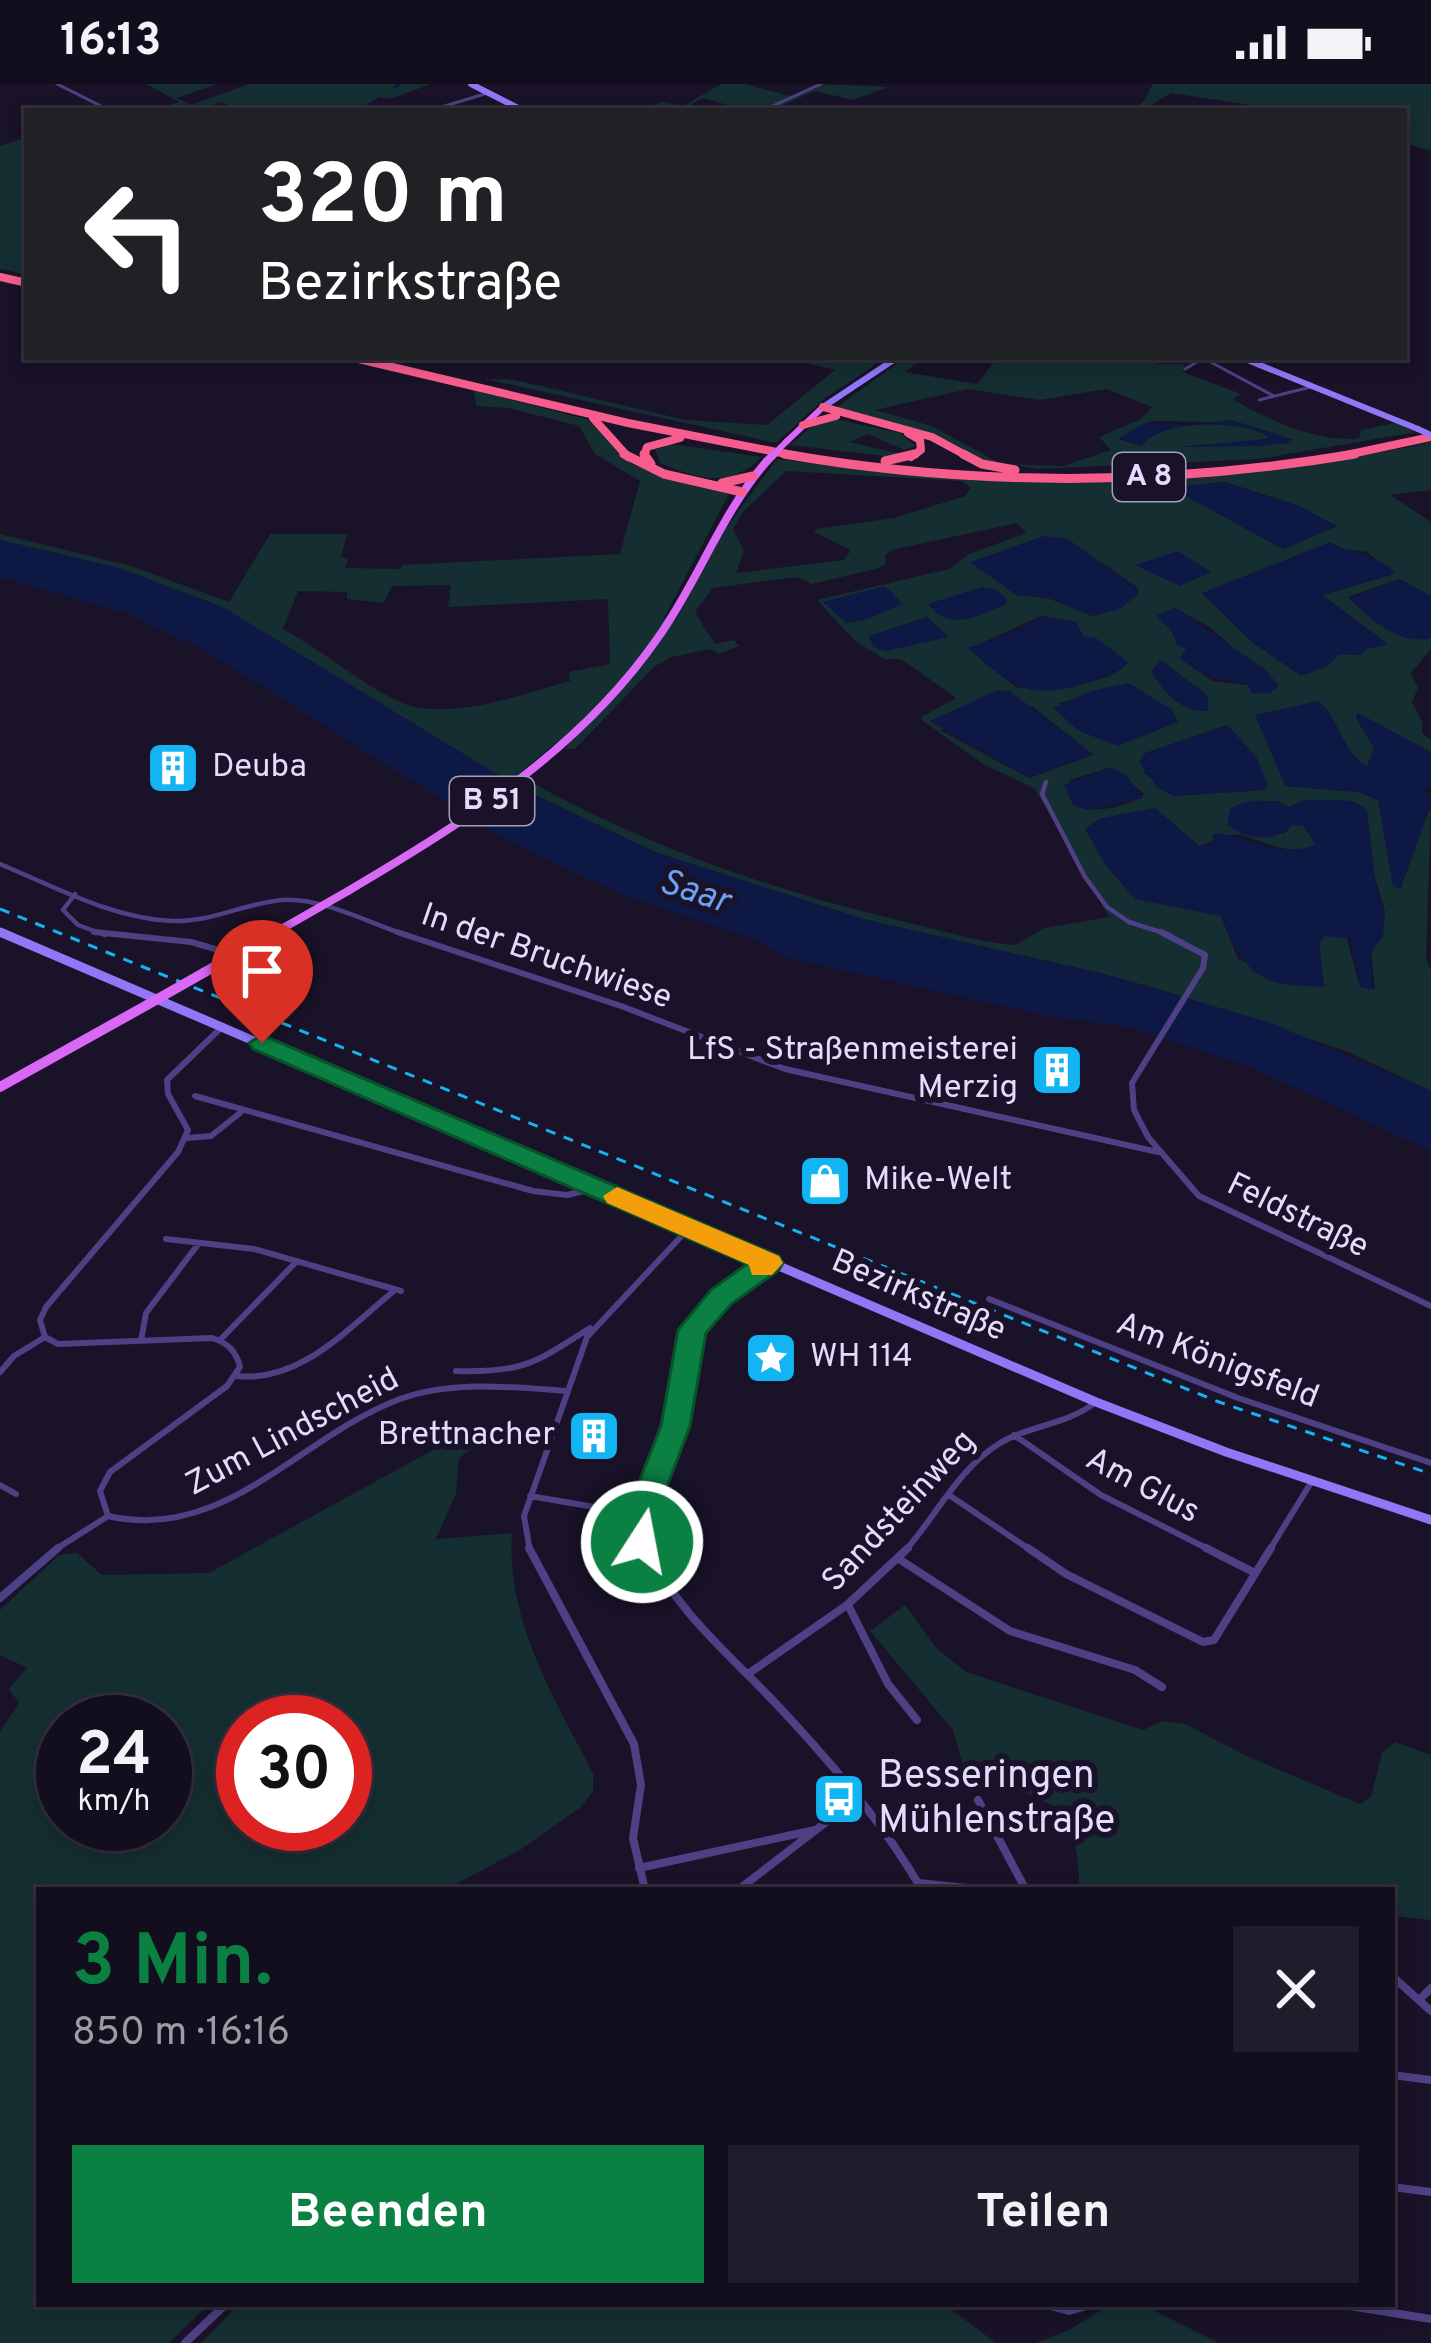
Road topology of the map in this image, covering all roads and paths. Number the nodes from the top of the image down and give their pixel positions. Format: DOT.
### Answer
graph roads {
  1 [pos="57,84"];
  2 [pos="471,84"];
  3 [pos="821,84"];
  4 [pos="488,92"];
  5 [pos="105,108"];
  6 [pos="437,108"];
  7 [pos="518,108"];
  8 [pos="769,108"];
  9 [pos="364,360"];
  10 [pos="382,360"];
  11 [pos="894,360"];
  12 [pos="1201,360"];
  13 [pos="1208,360"];
  14 [pos="1247,360"];
  15 [pos="1185,369"];
  16 [pos="466,381"];
  17 [pos="486,386"];
  18 [pos="1311,387"];
  19 [pos="1274,396"];
  20 [pos="1259,400"];
  21 [pos="566,407"];
  22 [pos="822,408"];
  23 [pos="836,416"];
  24 [pos="803,425"];
  25 [pos="1431,435"];
  26 [pos="701,439"];
  27 [pos="867,462"];
  28 [pos="1040,473"];
  29 [pos="753,476"];
  30 [pos="722,483"];
  31 [pos="743,490"];
  32 [pos="1046,782"];
  33 [pos="0,864"];
  34 [pos="75,893"];
  35 [pos="0,932"];
  36 [pos="235,956"];
  37 [pos="223,1026"];
  38 [pos="3,1086"];
  39 [pos="195,1096"];
  40 [pos="242,1112"];
  41 [pos="187,1138"];
  42 [pos="1158,1152"];
  43 [pos="598,1188"];
  44 [pos="689,1228"];
  45 [pos="166,1240"];
  46 [pos="199,1243"];
  47 [pos="297,1261"];
  48 [pos="769,1263"];
  49 [pos="988,1299"];
  50 [pos="1431,1306"];
  51 [pos="592,1327"];
  52 [pos="45,1337"];
  53 [pos="220,1340"];
  54 [pos="141,1341"];
  55 [pos="456,1371"];
  56 [pos="0,1372"];
  57 [pos="237,1376"];
  58 [pos="566,1391"];
  59 [pos="1096,1402"];
  60 [pos="1012,1434"];
  61 [pos="1431,1463"];
  62 [pos="1312,1481"];
  63 [pos="0,1485"];
  64 [pos="16,1494"];
  65 [pos="949,1495"];
  66 [pos="530,1496"];
  67 [pos="641,1515"];
  68 [pos="108,1516"];
  69 [pos="1431,1520"];
  70 [pos="898,1559"];
  71 [pos="1255,1573"];
  72 [pos="0,1582"];
  73 [pos="11,1584"];
  74 [pos="0,1598"];
  75 [pos="848,1605"];
  76 [pos="748,1674"];
  77 [pos="1162,1687"];
  78 [pos="917,1720"];
  79 [pos="856,1799"];
  80 [pos="978,1800"];
  81 [pos="814,1830"];
  82 [pos="639,1868"];
  83 [pos="645,1887"];
  84 [pos="742,1887"];
  85 [pos="920,1887"];
  86 [pos="1025,1887"];
  87 [pos="1395,1978"];
  88 [pos="1431,1988"];
  89 [pos="1420,1999"];
  90 [pos="1431,2011"];
  91 [pos="1395,2075"];
  92 [pos="1431,2080"];
  93 [pos="1395,2187"];
  94 [pos="1431,2192"];
  95 [pos="223,2307"];
  96 [pos="1055,2307"];
  97 [pos="1084,2307"];
  98 [pos="1357,2307"];
  99 [pos="1431,2318"];
  100 [pos="184,2343"];
  1 -- 5 [label="street"];
  2 -- 4 [label="street"];
  3 -- 8 [label="street"];
  4 -- 6 [label="street"];
  4 -- 7 [label="street"];
  9 -- 16 [label="highway, A 8"];
  10 -- 16 [label="highway, A 8"];
  11 -- 22 [label="street"];
  12 -- 15 [label="street"];
  13 -- 19 [label="street"];
  14 -- 18 [label="street"];
  16 -- 17 [label="highway, A 8"];
  17 -- 21 [label="highway, A 8"];
  17 -- 27 [label="highway, A 8"];
  18 -- 19 [label="street"];
  18 -- 25 [label="street, bridge"];
  19 -- 20 [label="street"];
  21 -- 26 [label="highway, A 8"];
  21 -- 31 [label="highway"];
  22 -- 23 [label="highway"];
  22 -- 24 [label="main road"];
  22 -- 28 [label="highway"];
  23 -- 24 [label="highway"];
  23 -- 27 [label="highway"];
  24 -- 29 [label="main road, bridge"];
  25 -- 26 [label="highway, A 8"];
  25 -- 28 [label="highway, A 8"];
  26 -- 30 [label="highway"];
  27 -- 28 [label="highway, A 8"];
  29 -- 30 [label="highway"];
  29 -- 31 [label="main road"];
  30 -- 31 [label="highway"];
  31 -- 36 [label="main road, B 51, bridge"];
  32 -- 42 [label="street, Feldstraße"];
  33 -- 34 [label="street, In der Bruchwiese"];
  34 -- 36 [label="street"];
  34 -- 42 [label="street, In der Bruchwiese"];
  35 -- 37 [label="street, Bezirkstraße"];
  36 -- 38 [label="main road, B 51, bridge"];
  37 -- 41 [label="street"];
  37 -- 43 [label="street, Bezirkstraße"];
  39 -- 40 [label="street"];
  40 -- 41 [label="street"];
  40 -- 43 [label="street"];
  41 -- 52 [label="street"];
  42 -- 50 [label="street, Feldstraße"];
  43 -- 44 [label="street, Bezirkstraße"];
  44 -- 48 [label="street, Bezirkstraße"];
  44 -- 51 [label="street"];
  45 -- 46 [label="street"];
  46 -- 47 [label="street"];
  46 -- 54 [label="street"];
  47 -- 53 [label="street"];
  47 -- 57 [label="street"];
  48 -- 59 [label="street, Bezirkstraße"];
  48 -- 67 [label="street"];
  49 -- 61 [label="street, Am Königsfeld"];
  51 -- 55 [label="street"];
  51 -- 58 [label="street"];
  52 -- 54 [label="street"];
  52 -- 56 [label="street"];
  53 -- 54 [label="street"];
  53 -- 57 [label="street"];
  57 -- 68 [label="street"];
  58 -- 66 [label="street"];
  58 -- 68 [label="street, Zum Lindscheid"];
  59 -- 60 [label="street, Sandsteinweg"];
  59 -- 62 [label="street, Bezirkstraße"];
  60 -- 65 [label="street, Sandsteinweg"];
  60 -- 71 [label="street, Am Glus"];
  62 -- 69 [label="street, Bezirkstraße"];
  62 -- 71 [label="street"];
  63 -- 64 [label="street"];
  65 -- 70 [label="street, Sandsteinweg"];
  65 -- 71 [label="street"];
  66 -- 67 [label="street"];
  66 -- 82 [label="street"];
  67 -- 76 [label="street"];
  68 -- 73 [label="street"];
  70 -- 75 [label="street, Sandsteinweg"];
  70 -- 77 [label="street"];
  72 -- 73 [label="street"];
  73 -- 74 [label="street"];
  75 -- 76 [label="street, Sandsteinweg"];
  75 -- 78 [label="street"];
  76 -- 79 [label="street"];
  79 -- 81 [label="street"];
  79 -- 85 [label="street"];
  80 -- 86 [label="street"];
  81 -- 82 [label="street"];
  81 -- 84 [label="street"];
  82 -- 83 [label="street"];
  87 -- 89 [label="street"];
  88 -- 89 [label="street"];
  89 -- 90 [label="street"];
  91 -- 92 [label="street"];
  93 -- 94 [label="street"];
  95 -- 100 [label="street"];
  96 -- 97 [label="street"];
  98 -- 99 [label="street"];
}
